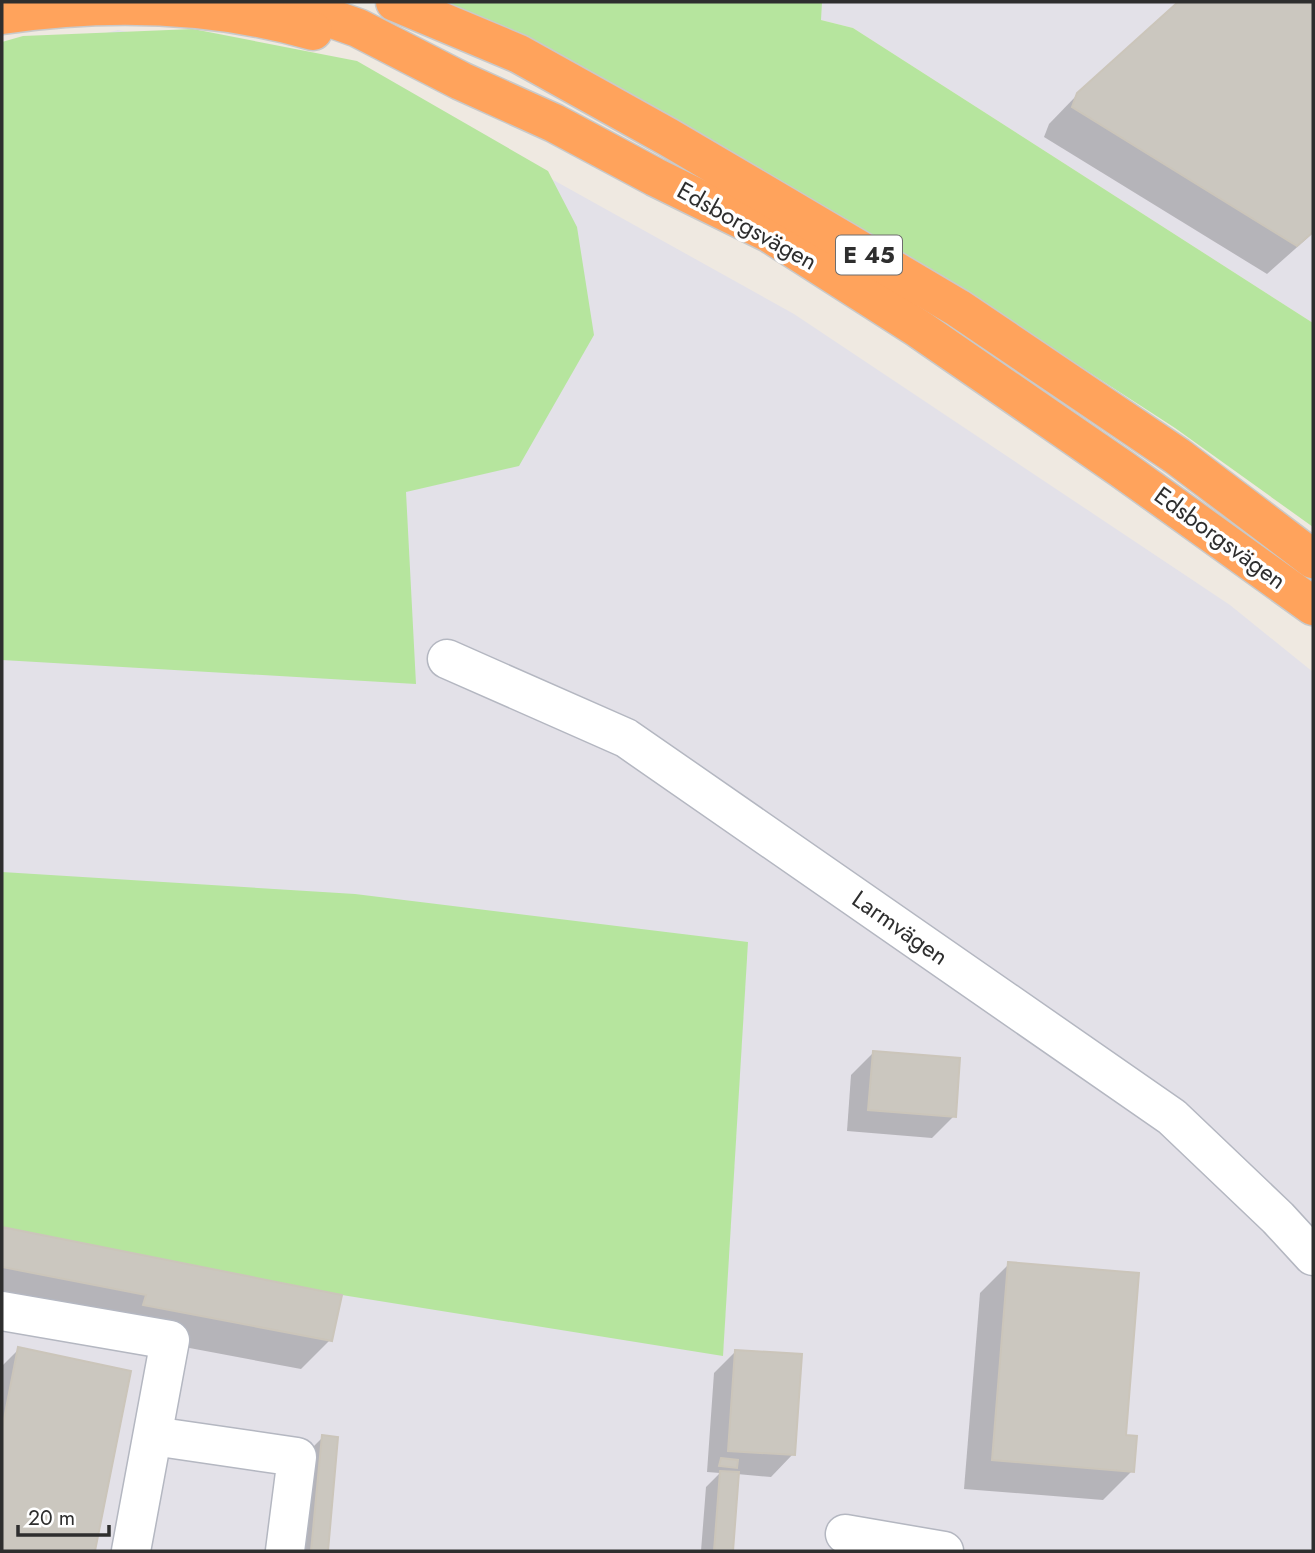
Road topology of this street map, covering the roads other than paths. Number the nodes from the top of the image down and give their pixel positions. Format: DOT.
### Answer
graph roads {
  1 [pos="285,2"];
  2 [pos="395,2"];
  3 [pos="2,15"];
  4 [pos="461,81"];
  5 [pos="1313,559"];
  6 [pos="1313,606"];
  7 [pos="447,659"];
  8 [pos="1313,1256"];
  9 [pos="2,1311"];
  10 [pos="153,1437"];
  11 [pos="845,1534"];
  12 [pos="131,1551"];
  13 [pos="285,1551"];
  14 [pos="944,1551"];
  1 -- 4 [label="highway, Edsborgsvägen / E 45"];
  2 -- 5 [label="highway, Edsborgsvägen / E 45"];
  3 -- 4 [label="highway, E 45"];
  4 -- 6 [label="highway, Edsborgsvägen / E 45"];
  7 -- 8 [label="lane, Larmvägen"];
  9 -- 10 [label="lane"];
  10 -- 12 [label="lane"];
  10 -- 13 [label="lane"];
  11 -- 14 [label="lane"];
}
